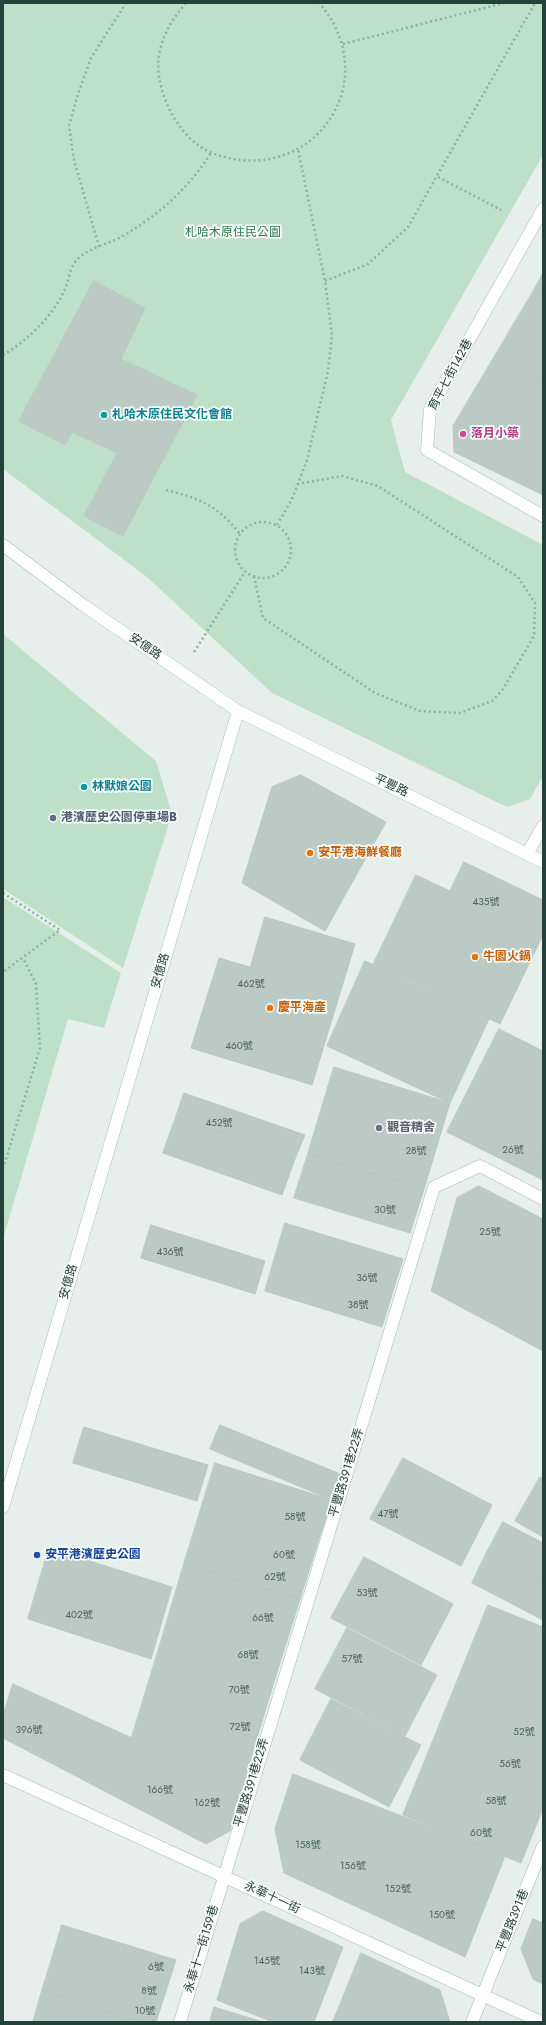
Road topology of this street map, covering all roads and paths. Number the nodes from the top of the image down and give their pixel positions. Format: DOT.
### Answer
graph roads {
  1 [pos="126,3"];
  2 [pos="186,3"];
  3 [pos="319,3"];
  4 [pos="504,3"];
  5 [pos="535,3"];
  6 [pos="343,44"];
  7 [pos="298,150"];
  8 [pos="211,153"];
  9 [pos="438,177"];
  10 [pos="543,209"];
  11 [pos="501,210"];
  12 [pos="99,247"];
  13 [pos="325,281"];
  14 [pos="3,355"];
  15 [pos="298,484"];
  16 [pos="166,490"];
  17 [pos="543,516"];
  18 [pos="277,525"];
  19 [pos="240,534"];
  20 [pos="3,546"];
  21 [pos="245,572"];
  22 [pos="254,576"];
  23 [pos="182,673"];
  24 [pos="238,711"];
  25 [pos="543,826"];
  26 [pos="527,854"];
  27 [pos="543,862"];
  28 [pos="3,893"];
  29 [pos="23,958"];
  30 [pos="3,972"];
  31 [pos="3,1169"];
  32 [pos="543,1199"];
  33 [pos="3,1507"];
  34 [pos="3,1775"];
  35 [pos="543,1846"];
  36 [pos="224,1876"];
  37 [pos="483,1995"];
  38 [pos="180,2022"];
  39 [pos="472,2022"];
  40 [pos="541,2022"];
  1 -- 12 [label="path"];
  2 -- 8 [label="path"];
  3 -- 6 [label="path"];
  4 -- 6 [label="path"];
  5 -- 9 [label="path"];
  6 -- 7 [label="path"];
  7 -- 8 [label="path"];
  7 -- 13 [label="path"];
  8 -- 12 [label="path"];
  9 -- 11 [label="path"];
  9 -- 13 [label="path"];
  10 -- 17 [label="street, 育平七街142巷"];
  12 -- 14 [label="path"];
  13 -- 15 [label="path"];
  15 -- 18 [label="path"];
  15 -- 22 [label="path"];
  16 -- 19 [label="path"];
  18 -- 19 [label="path"];
  18 -- 22 [label="path"];
  19 -- 21 [label="path"];
  20 -- 23 [label="street, 安億路"];
  21 -- 22 [label="path"];
  21 -- 23 [label="path"];
  23 -- 24 [label="street, 安億路"];
  24 -- 26 [label="street, 平豐路"];
  24 -- 33 [label="street, 安億路"];
  25 -- 26 [label="street"];
  26 -- 27 [label="street, 平豐路"];
  28 -- 29 [label="path"];
  29 -- 30 [label="path"];
  29 -- 31 [label="path"];
  32 -- 36 [label="street, 平豐路391巷22弄"];
  34 -- 36 [label="street, 永華十一街"];
  35 -- 37 [label="street, 平豐路391巷"];
  36 -- 37 [label="street, 永華十一街"];
  36 -- 38 [label="street, 永華十一街159巷"];
  37 -- 39 [label="street, 平豐路391巷"];
  37 -- 40 [label="street, 永華十一街"];
}
